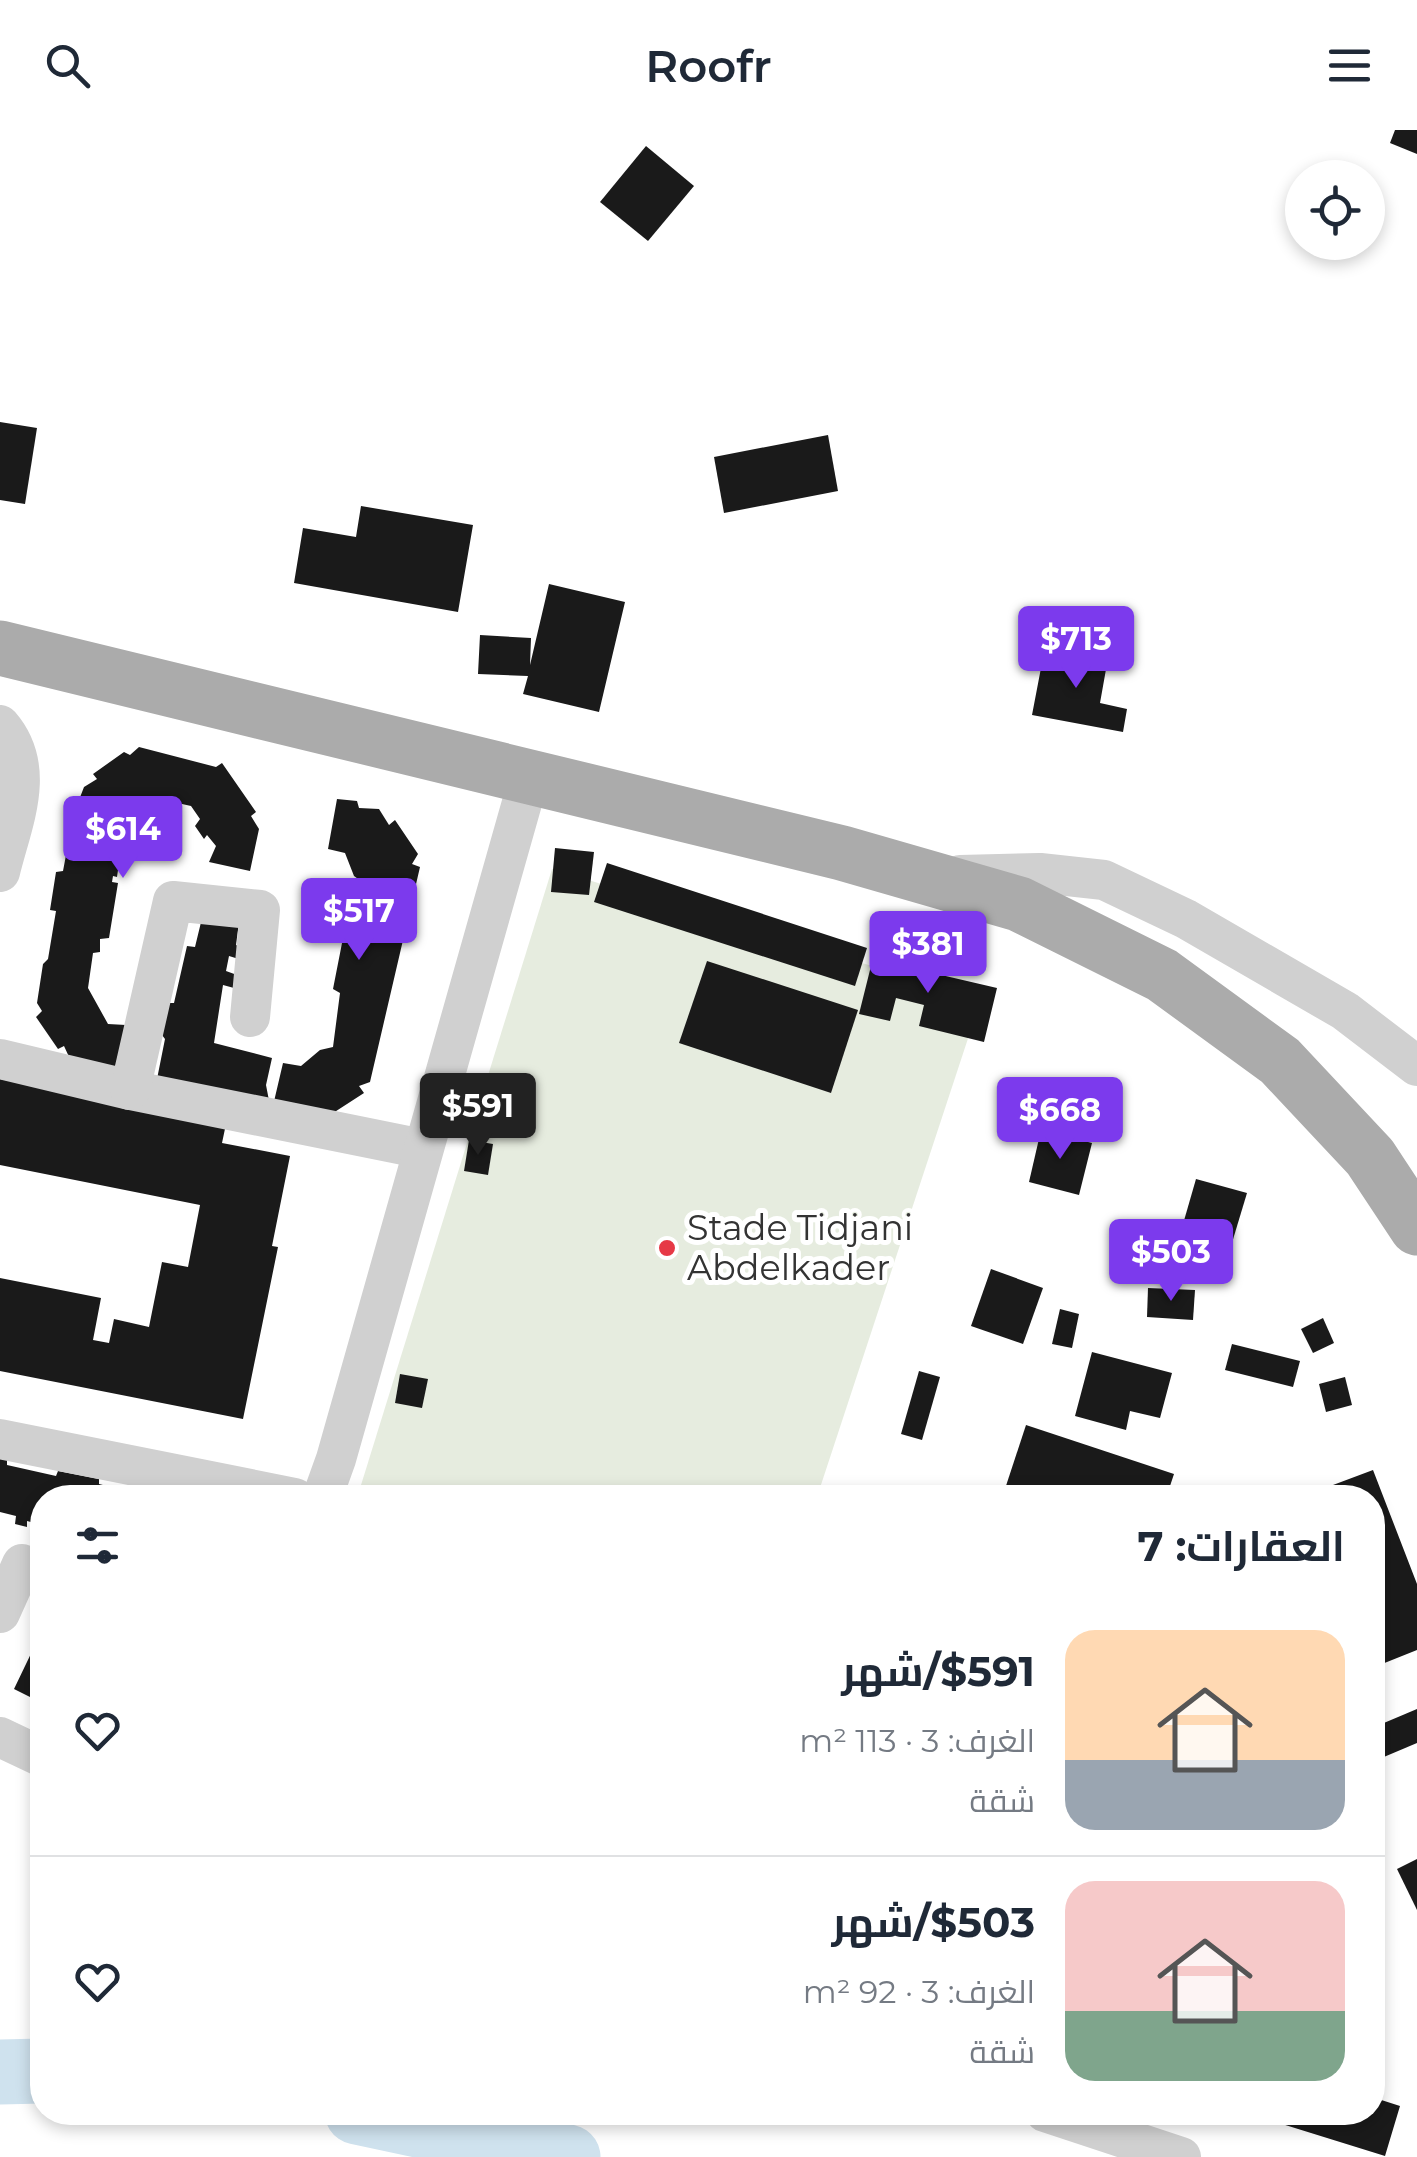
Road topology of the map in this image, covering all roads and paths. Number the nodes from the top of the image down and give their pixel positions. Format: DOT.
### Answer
graph roads {
  1 [pos="0,648"];
  2 [pos="0,725"];
  3 [pos="529,778"];
  4 [pos="0,872"];
  5 [pos="921,876"];
  6 [pos="250,1017"];
  7 [pos="0,1059"];
  8 [pos="1417,1066"];
  9 [pos="130,1090"];
  10 [pos="424,1148"];
  11 [pos="1417,1228"];
  12 [pos="0,1439"];
  13 [pos="229,1485"];
  14 [pos="327,1485"];
  15 [pos="22,1563"];
  16 [pos="0,1613"];
  17 [pos="0,1736"];
  18 [pos="30,1751"];
  19 [pos="1084,2125"];
  20 [pos="1181,2157"];
  1 -- 3 [label="main road"];
  2 -- 4 [label="street"];
  3 -- 5 [label="main road"];
  3 -- 10 [label="street"];
  5 -- 8 [label="street"];
  5 -- 11 [label="main road"];
  6 -- 9 [label="street"];
  7 -- 9 [label="street"];
  9 -- 10 [label="street"];
  10 -- 14 [label="street"];
  12 -- 13 [label="street"];
  15 -- 16 [label="street"];
  17 -- 18 [label="street"];
  19 -- 20 [label="street"];
}
